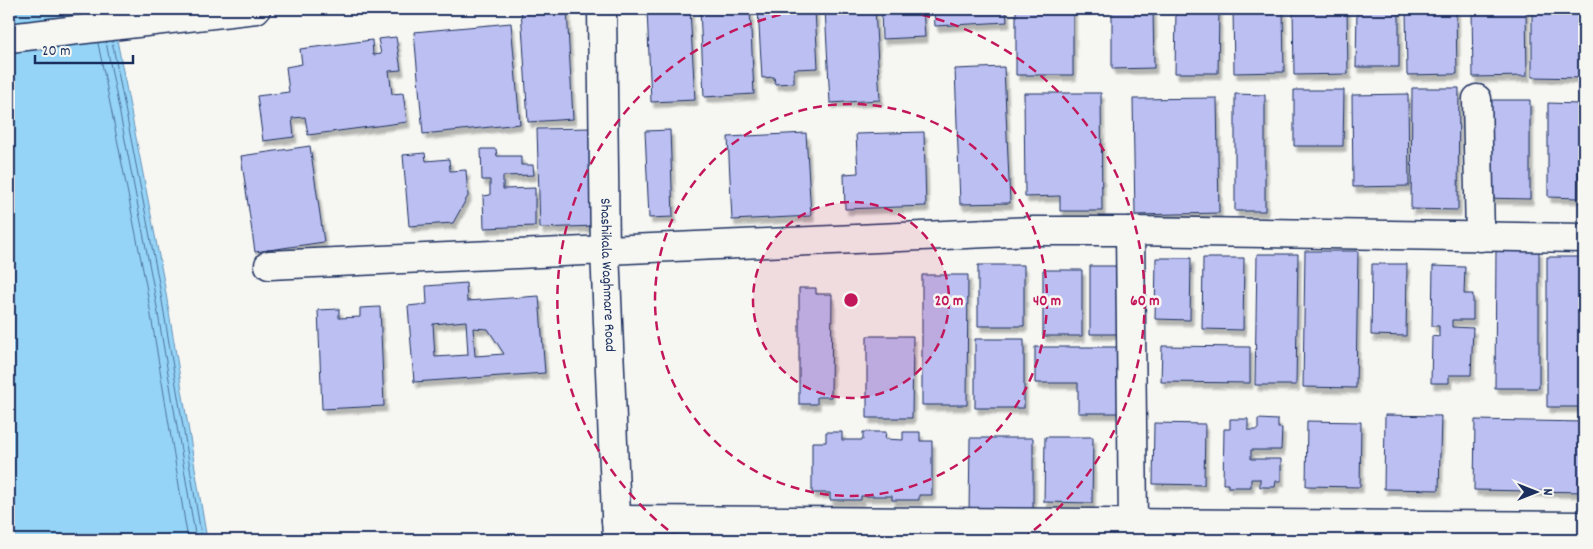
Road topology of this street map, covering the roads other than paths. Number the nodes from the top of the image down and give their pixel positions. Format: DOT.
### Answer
graph roads {
  1 [pos="256,9"];
  2 [pos="602,9"];
  3 [pos="9,38"];
  4 [pos="1477,99"];
  5 [pos="1130,230"];
  6 [pos="1480,237"];
  7 [pos="1584,238"];
  8 [pos="604,250"];
  9 [pos="269,265"];
  10 [pos="1133,523"];
  11 [pos="1584,526"];
  12 [pos="617,530"];
  1 -- 3 [label="street"];
  2 -- 8 [label="street, Shashikala Waghmare Road"];
  4 -- 6 [label="street"];
  5 -- 6 [label="street"];
  5 -- 8 [label="street"];
  5 -- 10 [label="street"];
  6 -- 7 [label="street"];
  8 -- 9 [label="street"];
  8 -- 12 [label="street, Shashikala Waghmare Road"];
  10 -- 11 [label="street"];
  10 -- 12 [label="street"];
}
